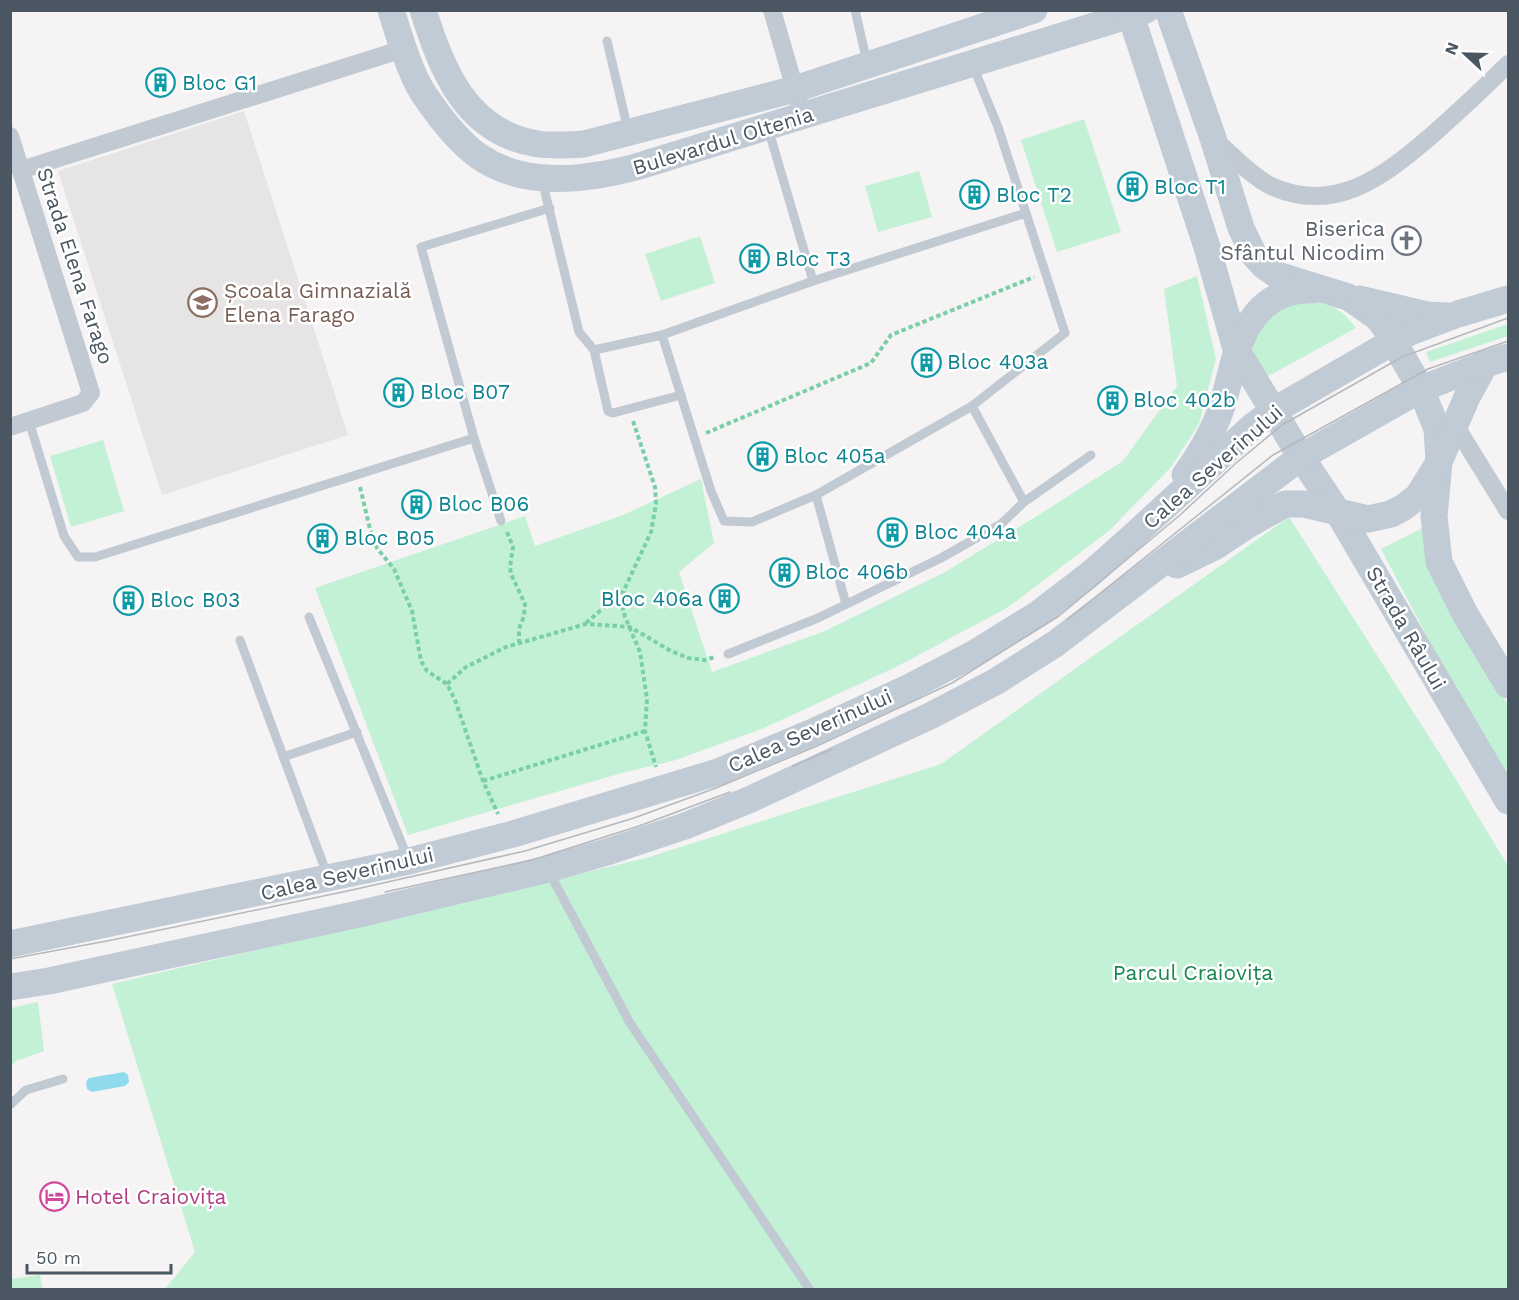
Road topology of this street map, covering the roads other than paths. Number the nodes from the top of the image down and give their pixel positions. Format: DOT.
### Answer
graph roads {
  1 [pos="391,10"];
  2 [pos="423,10"];
  3 [pos="772,10"];
  4 [pos="855,10"];
  5 [pos="1034,10"];
  6 [pos="1168,10"];
  7 [pos="1135,12"];
  8 [pos="607,41"];
  9 [pos="403,49"];
  10 [pos="868,64"];
  11 [pos="972,64"];
  12 [pos="1509,64"];
  13 [pos="795,89"];
  14 [pos="477,115"];
  15 [pos="804,117"];
  16 [pos="767,127"];
  17 [pos="628,132"];
  18 [pos="455,135"];
  19 [pos="10,136"];
  20 [pos="1213,138"];
  21 [pos="16,172"];
  22 [pos="541,177"];
  23 [pos="550,208"];
  24 [pos="1026,213"];
  25 [pos="813,281"];
  26 [pos="1335,293"];
  27 [pos="1509,299"];
  28 [pos="1458,314"];
  29 [pos="662,335"];
  30 [pos="1394,342"];
  31 [pos="1236,349"];
  32 [pos="594,350"];
  33 [pos="1497,361"];
  34 [pos="1421,389"];
  35 [pos="681,395"];
  36 [pos="972,406"];
  37 [pos="1273,411"];
  38 [pos="29,421"];
  39 [pos="1455,424"];
  40 [pos="10,427"];
  41 [pos="474,438"];
  42 [pos="1092,455"];
  43 [pos="1301,457"];
  44 [pos="1439,462"];
  45 [pos="816,495"];
  46 [pos="1024,502"];
  47 [pos="1160,511"];
  48 [pos="1509,511"];
  49 [pos="1339,514"];
  50 [pos="501,521"];
  51 [pos="1128,589"];
  52 [pos="846,604"];
  53 [pos="309,617"];
  54 [pos="240,640"];
  55 [pos="728,654"];
  56 [pos="1509,685"];
  57 [pos="357,732"];
  58 [pos="283,757"];
  59 [pos="1509,801"];
  60 [pos="409,861"];
  61 [pos="548,869"];
  62 [pos="329,879"];
  63 [pos="10,944"];
  64 [pos="10,987"];
  65 [pos="63,1079"];
  66 [pos="10,1105"];
  67 [pos="810,1290"];
  1 -- 9 [label="main road, Bulevardul Oltenia"];
  2 -- 14 [label="main road, Bulevardul Oltenia"];
  3 -- 13 [label="street"];
  4 -- 10 [label="lane"];
  5 -- 10 [label="main road, Bulevardul Oltenia"];
  6 -- 20 [label="main road"];
  7 -- 11 [label="main road, Bulevardul Oltenia"];
  7 -- 31 [label="main road"];
  8 -- 17 [label="lane"];
  9 -- 18 [label="main road, Bulevardul Oltenia"];
  9 -- 21 [label="street"];
  10 -- 13 [label="main road, Bulevardul Oltenia"];
  11 -- 15 [label="main road, Bulevardul Oltenia"];
  11 -- 24 [label="lane"];
  12 -- 20 [label="street"];
  13 -- 15 [label="street"];
  13 -- 17 [label="main road, Bulevardul Oltenia"];
  14 -- 17 [label="main road, Bulevardul Oltenia"];
  14 -- 18 [label="main road"];
  15 -- 16 [label="main road, Bulevardul Oltenia"];
  16 -- 22 [label="main road, Bulevardul Oltenia"];
  16 -- 25 [label="lane"];
  18 -- 22 [label="main road, Bulevardul Oltenia"];
  19 -- 21 [label="street, Strada Elena Farago"];
  20 -- 26 [label="main road"];
  21 -- 38 [label="street, Strada Elena Farago"];
  22 -- 23 [label="lane"];
  23 -- 32 [label="lane"];
  23 -- 41 [label="lane"];
  24 -- 25 [label="lane"];
  24 -- 36 [label="lane"];
  25 -- 29 [label="lane"];
  26 -- 28 [label="main road"];
  26 -- 30 [label="main road"];
  26 -- 31 [label="main road"];
  27 -- 28 [label="main road, Calea Severinului"];
  28 -- 30 [label="main road, Calea Severinului"];
  29 -- 32 [label="lane"];
  29 -- 35 [label="lane"];
  30 -- 34 [label="main road"];
  30 -- 37 [label="main road, Calea Severinului"];
  31 -- 37 [label="main road, Strada Râului"];
  31 -- 47 [label="main road"];
  32 -- 35 [label="lane"];
  33 -- 34 [label="main road, Calea Severinului"];
  33 -- 39 [label="main road"];
  34 -- 43 [label="main road, Calea Severinului"];
  34 -- 44 [label="main road"];
  35 -- 45 [label="lane"];
  36 -- 45 [label="lane"];
  36 -- 46 [label="lane"];
  37 -- 43 [label="main road, Strada Râului"];
  37 -- 47 [label="main road, Calea Severinului"];
  38 -- 40 [label="street, Strada Elena Farago"];
  38 -- 41 [label="lane"];
  39 -- 44 [label="main road"];
  39 -- 48 [label="street"];
  41 -- 50 [label="lane"];
  42 -- 46 [label="lane"];
  43 -- 49 [label="main road, Strada Râului"];
  43 -- 51 [label="main road, Calea Severinului"];
  44 -- 49 [label="main road"];
  44 -- 56 [label="main road"];
  45 -- 52 [label="lane"];
  46 -- 52 [label="lane"];
  47 -- 60 [label="main road, Calea Severinului"];
  49 -- 51 [label="main road"];
  49 -- 59 [label="main road, Strada Râului"];
  51 -- 61 [label="main road, Calea Severinului"];
  52 -- 55 [label="lane"];
  53 -- 57 [label="lane"];
  54 -- 58 [label="lane"];
  57 -- 58 [label="lane"];
  57 -- 60 [label="lane"];
  58 -- 62 [label="lane"];
  60 -- 62 [label="main road, Calea Severinului"];
  61 -- 64 [label="main road, Calea Severinului"];
  61 -- 67 [label="lane"];
  62 -- 63 [label="main road, Calea Severinului"];
  65 -- 66 [label="lane"];
}
